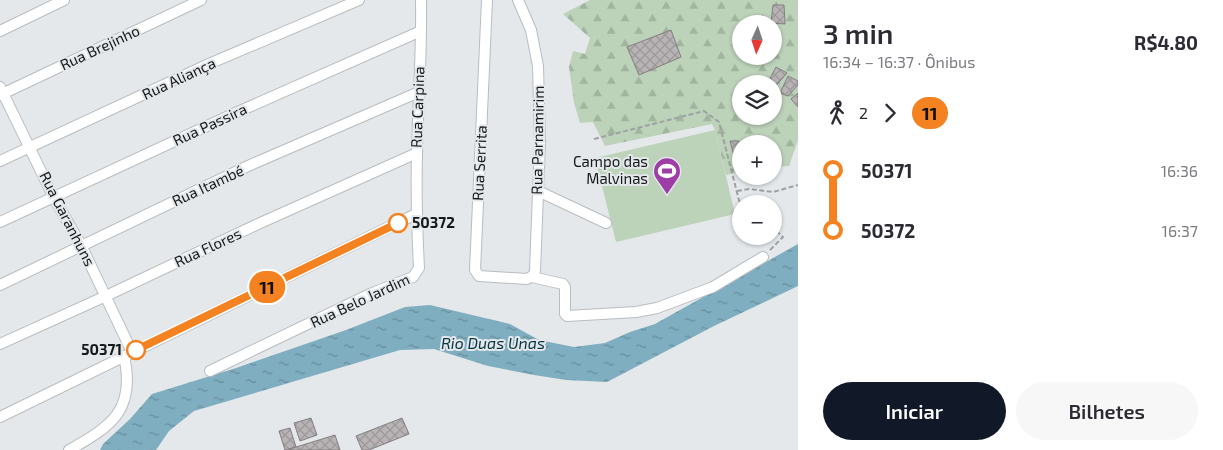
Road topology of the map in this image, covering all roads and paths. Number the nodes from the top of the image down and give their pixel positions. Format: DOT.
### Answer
graph roads {
  1 [pos="64,0"];
  2 [pos="201,0"];
  3 [pos="359,0"];
  4 [pos="421,0"];
  5 [pos="487,0"];
  6 [pos="518,0"];
  7 [pos="0,31"];
  8 [pos="421,31"];
  9 [pos="1,92"];
  10 [pos="418,92"];
  11 [pos="594,138"];
  12 [pos="30,148"];
  13 [pos="417,153"];
  14 [pos="0,161"];
  15 [pos="798,185"];
  16 [pos="737,190"];
  17 [pos="538,191"];
  18 [pos="738,195"];
  19 [pos="54,198"];
  20 [pos="416,214"];
  21 [pos="0,222"];
  22 [pos="606,223"];
  23 [pos="81,245"];
  24 [pos="775,245"];
  25 [pos="763,257"];
  26 [pos="529,278"];
  27 [pos="0,285"];
  28 [pos="106,296"];
  29 [pos="0,344"];
  30 [pos="128,354"];
  31 [pos="210,371"];
  32 [pos="0,417"];
  33 [pos="69,450"];
  1 -- 7 [label="street"];
  2 -- 9 [label="street, Rua Brejinho"];
  3 -- 12 [label="street, Rua Aliança"];
  4 -- 8 [label="street, Rua Carpina"];
  5 -- 26 [label="street, Rua Serrita"];
  6 -- 17 [label="street, Rua Parnamirim"];
  8 -- 10 [label="street, Rua Carpina"];
  8 -- 19 [label="street, Rua Passira"];
  9 -- 12 [label="street, Rua Garanhuns"];
  10 -- 13 [label="street, Rua Carpina"];
  10 -- 23 [label="street, Rua Itambé"];
  11 -- 16 [label="path"];
  12 -- 14 [label="street, Rua Aliança"];
  12 -- 19 [label="street, Rua Garanhuns"];
  13 -- 20 [label="street, Rua Carpina"];
  13 -- 28 [label="street, Rua Flores"];
  15 -- 16 [label="path"];
  16 -- 18 [label="path"];
  17 -- 22 [label="street"];
  17 -- 26 [label="street, Rua Parnamirim"];
  19 -- 21 [label="street, Rua Passira"];
  19 -- 23 [label="street, Rua Garanhuns"];
  20 -- 30 [label="street"];
  20 -- 31 [label="street, Rua Belo Jardim"];
  23 -- 27 [label="street, Rua Itambé"];
  23 -- 28 [label="street, Rua Garanhuns"];
  24 -- 25 [label="path"];
  25 -- 26 [label="street"];
  28 -- 29 [label="street, Rua Flores"];
  28 -- 30 [label="street, Rua Garanhuns"];
  30 -- 32 [label="street"];
  30 -- 33 [label="street, Rua Garanhuns"];
}
